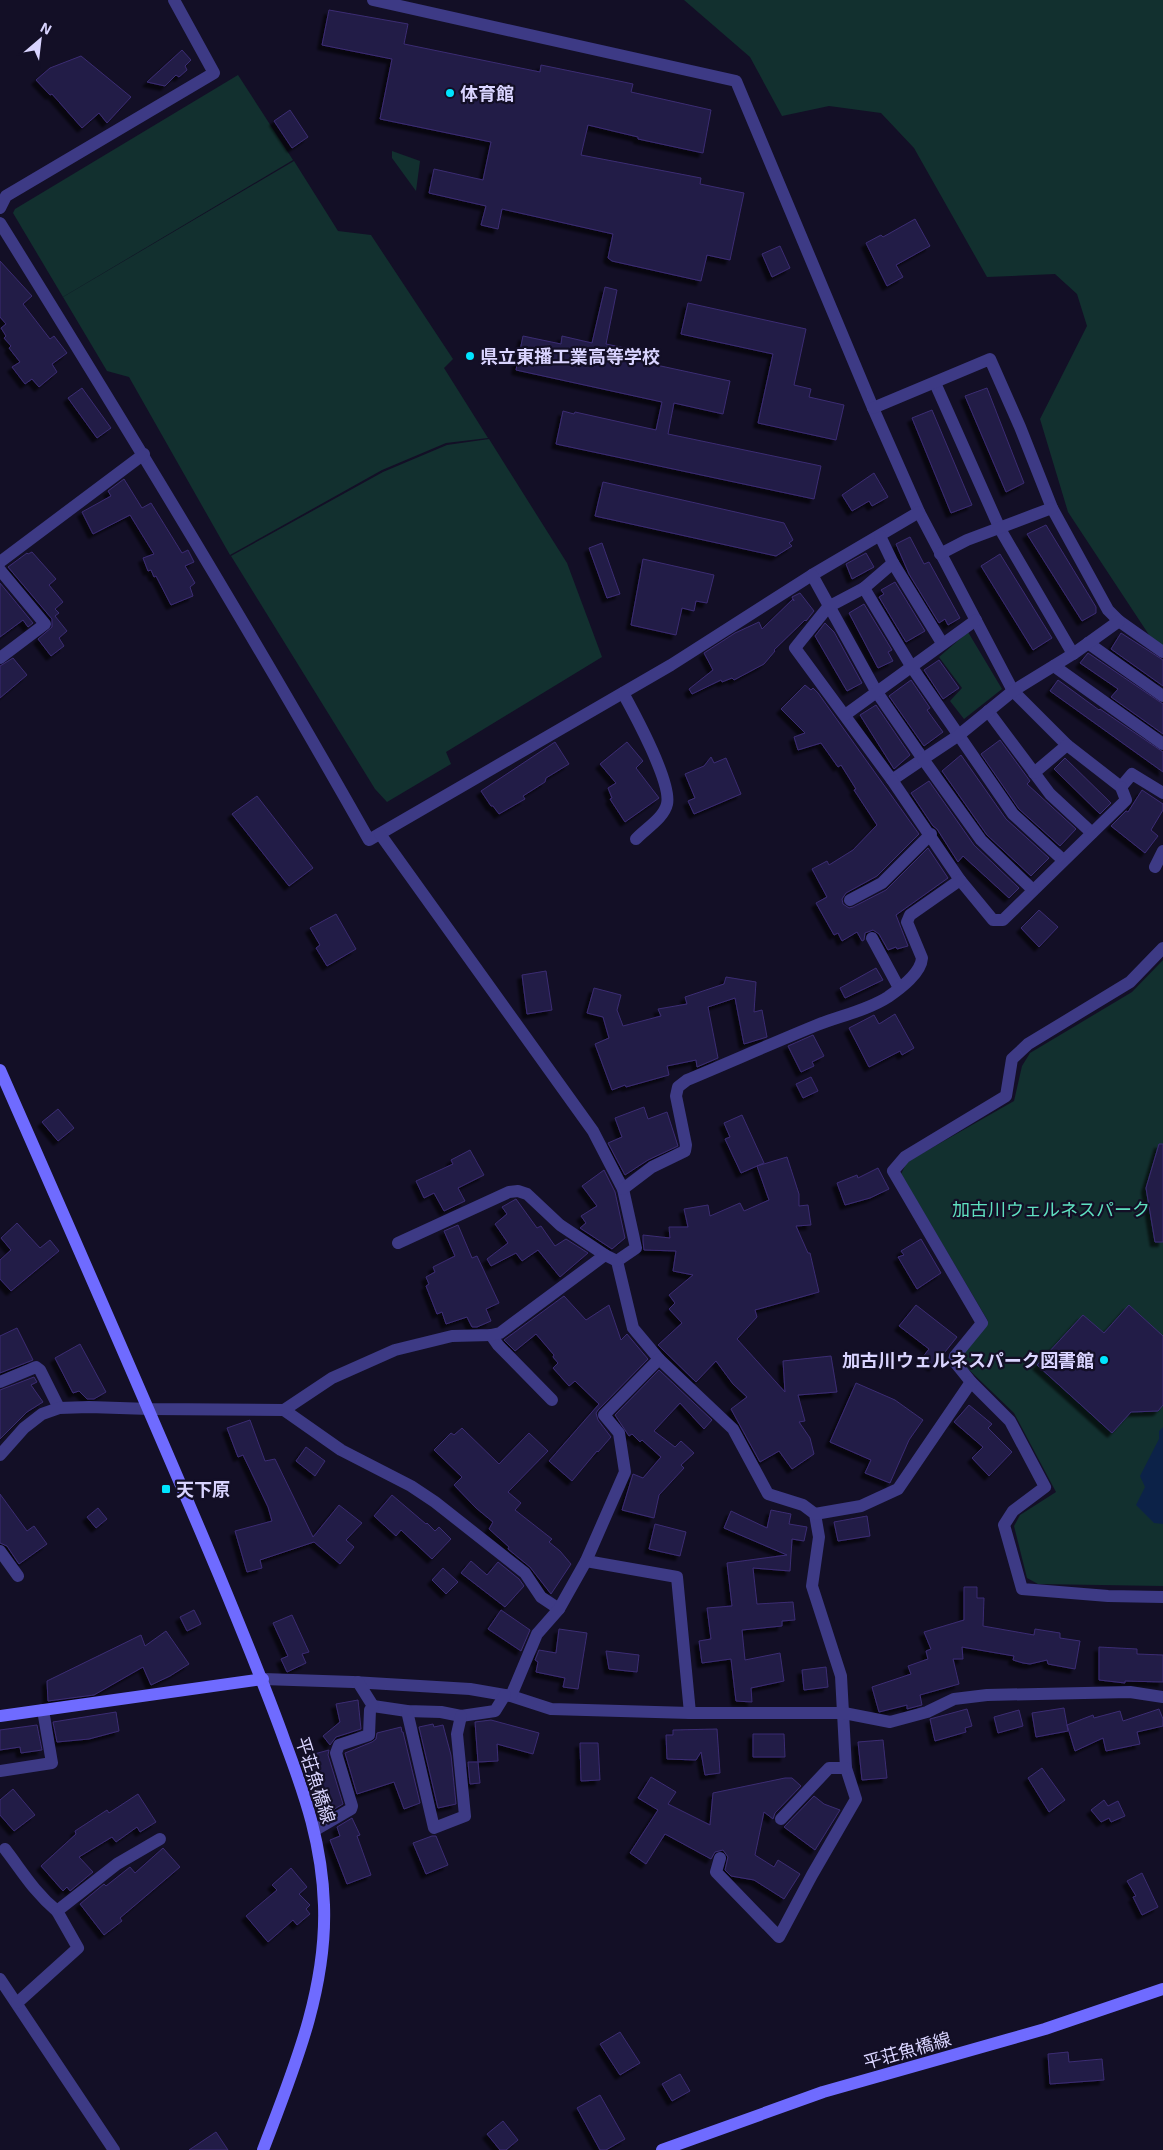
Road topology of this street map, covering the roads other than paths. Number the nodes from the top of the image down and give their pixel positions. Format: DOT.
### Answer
graph roads {
  1 [pos="174,0"];
  2 [pos="373,0"];
  3 [pos="0,208"];
  4 [pos="0,223"];
  5 [pos="935,383"];
  6 [pos="873,408"];
  7 [pos="144,454"];
  8 [pos="1052,508"];
  9 [pos="919,512"];
  10 [pos="1000,529"];
  11 [pos="880,536"];
  12 [pos="940,554"];
  13 [pos="0,562"];
  14 [pos="893,563"];
  15 [pos="0,570"];
  16 [pos="812,575"];
  17 [pos="864,588"];
  18 [pos="828,607"];
  19 [pos="976,620"];
  20 [pos="1119,621"];
  21 [pos="942,643"];
  22 [pos="1088,643"];
  23 [pos="1163,652"];
  24 [pos="1073,654"];
  25 [pos="0,658"];
  26 [pos="910,666"];
  27 [pos="1054,666"];
  28 [pos="876,691"];
  29 [pos="1012,691"];
  30 [pos="623,692"];
  31 [pos="1163,696"];
  32 [pos="988,711"];
  33 [pos="846,715"];
  34 [pos="959,735"];
  35 [pos="1163,744"];
  36 [pos="1067,745"];
  37 [pos="923,759"];
  38 [pos="1034,772"];
  39 [pos="892,780"];
  40 [pos="1121,787"];
  41 [pos="1163,792"];
  42 [pos="1092,833"];
  43 [pos="380,834"];
  44 [pos="931,834"];
  45 [pos="636,839"];
  46 [pos="1163,851"];
  47 [pos="1063,860"];
  48 [pos="1155,866"];
  49 [pos="960,880"];
  50 [pos="1033,890"];
  51 [pos="850,900"];
  52 [pos="872,938"];
  53 [pos="1163,948"];
  54 [pos="899,988"];
  55 [pos="0,1070"];
  56 [pos="623,1188"];
  57 [pos="398,1243"];
  58 [pos="605,1255"];
  59 [pos="617,1261"];
  60 [pos="491,1335"];
  61 [pos="660,1359"];
  62 [pos="0,1382"];
  63 [pos="971,1382"];
  64 [pos="552,1400"];
  65 [pos="59,1408"];
  66 [pos="150,1410"];
  67 [pos="284,1410"];
  68 [pos="0,1455"];
  69 [pos="815,1514"];
  70 [pos="0,1551"];
  71 [pos="586,1561"];
  72 [pos="18,1576"];
  73 [pos="1163,1597"];
  74 [pos="559,1609"];
  75 [pos="263,1679"];
  76 [pos="358,1682"];
  77 [pos="508,1696"];
  78 [pos="1163,1697"];
  79 [pos="372,1706"];
  80 [pos="43,1710"];
  81 [pos="407,1711"];
  82 [pos="690,1713"];
  83 [pos="844,1713"];
  84 [pos="0,1716"];
  85 [pos="461,1716"];
  86 [pos="846,1768"];
  87 [pos="0,1771"];
  88 [pos="782,1819"];
  89 [pos="315,1830"];
  90 [pos="160,1839"];
  91 [pos="4,1849"];
  92 [pos="720,1858"];
  93 [pos="56,1911"];
  94 [pos="0,1979"];
  95 [pos="1163,1989"];
  96 [pos="16,2003"];
  97 [pos="114,2150"];
  98 [pos="263,2150"];
  99 [pos="662,2150"];
  1 -- 3 [label="street"];
  2 -- 6 [label="street"];
  4 -- 7 [label="street"];
  5 -- 6 [label="street"];
  5 -- 8 [label="street"];
  5 -- 10 [label="street"];
  6 -- 9 [label="street"];
  7 -- 13 [label="street"];
  7 -- 43 [label="street"];
  8 -- 10 [label="street"];
  8 -- 20 [label="street"];
  9 -- 11 [label="street"];
  9 -- 12 [label="street"];
  10 -- 12 [label="street"];
  10 -- 24 [label="street"];
  11 -- 14 [label="street"];
  11 -- 16 [label="street"];
  12 -- 19 [label="street"];
  14 -- 17 [label="street"];
  14 -- 21 [label="street"];
  15 -- 25 [label="street"];
  16 -- 18 [label="street"];
  16 -- 30 [label="street"];
  17 -- 18 [label="street"];
  17 -- 26 [label="street"];
  18 -- 28 [label="street"];
  18 -- 33 [label="street"];
  19 -- 21 [label="street"];
  19 -- 29 [label="street"];
  20 -- 22 [label="street"];
  20 -- 23 [label="street"];
  21 -- 26 [label="street"];
  22 -- 24 [label="street"];
  22 -- 31 [label="street"];
  24 -- 27 [label="street"];
  26 -- 28 [label="street"];
  26 -- 34 [label="street"];
  27 -- 29 [label="street"];
  27 -- 35 [label="street"];
  28 -- 33 [label="street"];
  28 -- 37 [label="street"];
  29 -- 32 [label="street"];
  29 -- 36 [label="street"];
  30 -- 43 [label="street"];
  30 -- 45 [label="street"];
  32 -- 34 [label="street"];
  32 -- 38 [label="street"];
  33 -- 39 [label="street"];
  34 -- 37 [label="street"];
  34 -- 47 [label="street"];
  36 -- 38 [label="street"];
  36 -- 40 [label="street"];
  37 -- 39 [label="street"];
  37 -- 50 [label="street"];
  38 -- 42 [label="street"];
  39 -- 44 [label="street"];
  40 -- 41 [label="street"];
  40 -- 42 [label="street"];
  42 -- 47 [label="street"];
  43 -- 56 [label="street"];
  44 -- 49 [label="street"];
  44 -- 51 [label="street"];
  46 -- 48 [label="street"];
  47 -- 50 [label="street"];
  49 -- 50 [label="street"];
  49 -- 54 [label="street"];
  52 -- 54 [label="street"];
  53 -- 63 [label="street"];
  54 -- 56 [label="street"];
  55 -- 66 [label="main road, 平荘魚橋線"];
  56 -- 59 [label="street"];
  57 -- 58 [label="street"];
  58 -- 59 [label="street"];
  58 -- 60 [label="street"];
  59 -- 61 [label="street"];
  60 -- 64 [label="street"];
  60 -- 67 [label="street"];
  61 -- 69 [label="street"];
  61 -- 71 [label="street"];
  62 -- 65 [label="street"];
  63 -- 69 [label="street"];
  63 -- 73 [label="street"];
  65 -- 66 [label="street"];
  65 -- 68 [label="street"];
  66 -- 67 [label="street"];
  66 -- 75 [label="main road, 平荘魚橋線"];
  67 -- 74 [label="street"];
  69 -- 83 [label="street"];
  70 -- 72 [label="street"];
  71 -- 74 [label="street"];
  71 -- 82 [label="street"];
  74 -- 77 [label="street"];
  75 -- 76 [label="street"];
  75 -- 80 [label="main road"];
  75 -- 89 [label="main road, 平荘魚橋線"];
  76 -- 77 [label="street"];
  76 -- 79 [label="street"];
  77 -- 82 [label="street"];
  77 -- 85 [label="street"];
  78 -- 83 [label="street"];
  79 -- 81 [label="street"];
  79 -- 89 [label="street"];
  80 -- 84 [label="main road"];
  80 -- 87 [label="street"];
  81 -- 85 [label="street"];
  81 -- 85 [label="street"];
  82 -- 83 [label="street"];
  83 -- 86 [label="street"];
  86 -- 88 [label="street"];
  86 -- 92 [label="street"];
  89 -- 98 [label="main road, 平荘魚橋線"];
  90 -- 93 [label="street"];
  91 -- 93 [label="street"];
  93 -- 96 [label="street"];
  94 -- 96 [label="street"];
  95 -- 99 [label="main road, 平荘魚橋線"];
  96 -- 97 [label="street"];
}
